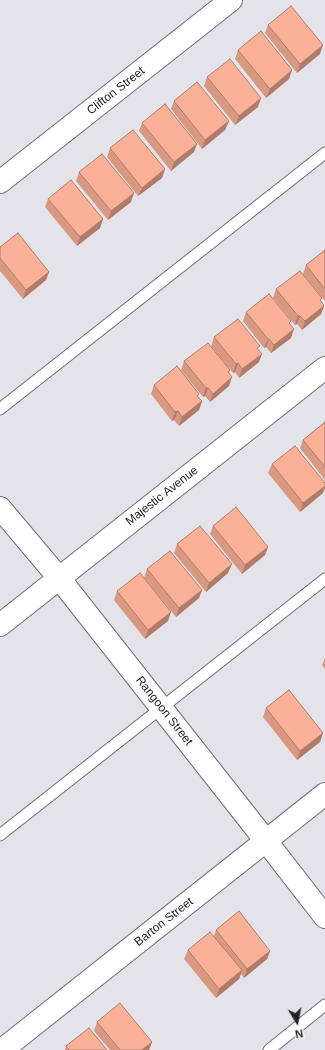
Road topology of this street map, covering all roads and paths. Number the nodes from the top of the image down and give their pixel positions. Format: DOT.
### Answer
graph roads {
  1 [pos="231,0"];
  2 [pos="325,153"];
  3 [pos="0,182"];
  4 [pos="325,368"];
  5 [pos="0,409"];
  6 [pos="0,508"];
  7 [pos="59,578"];
  8 [pos="325,579"];
  9 [pos="0,625"];
  10 [pos="161,708"];
  11 [pos="325,794"];
  12 [pos="0,835"];
  13 [pos="266,840"];
  14 [pos="325,917"];
  15 [pos="325,1005"];
  16 [pos="2,1050"];
  17 [pos="269,1050"];
  1 -- 3 [label="street, Clifton Street"];
  2 -- 5 [label="lane"];
  4 -- 7 [label="street, Majestic Avenue"];
  6 -- 7 [label="street, Rangoon Street"];
  7 -- 9 [label="street, Majestic Avenue"];
  7 -- 10 [label="street, Rangoon Street"];
  8 -- 10 [label="lane"];
  10 -- 12 [label="lane"];
  10 -- 13 [label="street, Rangoon Street"];
  11 -- 13 [label="street, Barton Street"];
  13 -- 14 [label="street, Rangoon Street"];
  13 -- 16 [label="street, Barton Street"];
  15 -- 17 [label="lane"];
}
